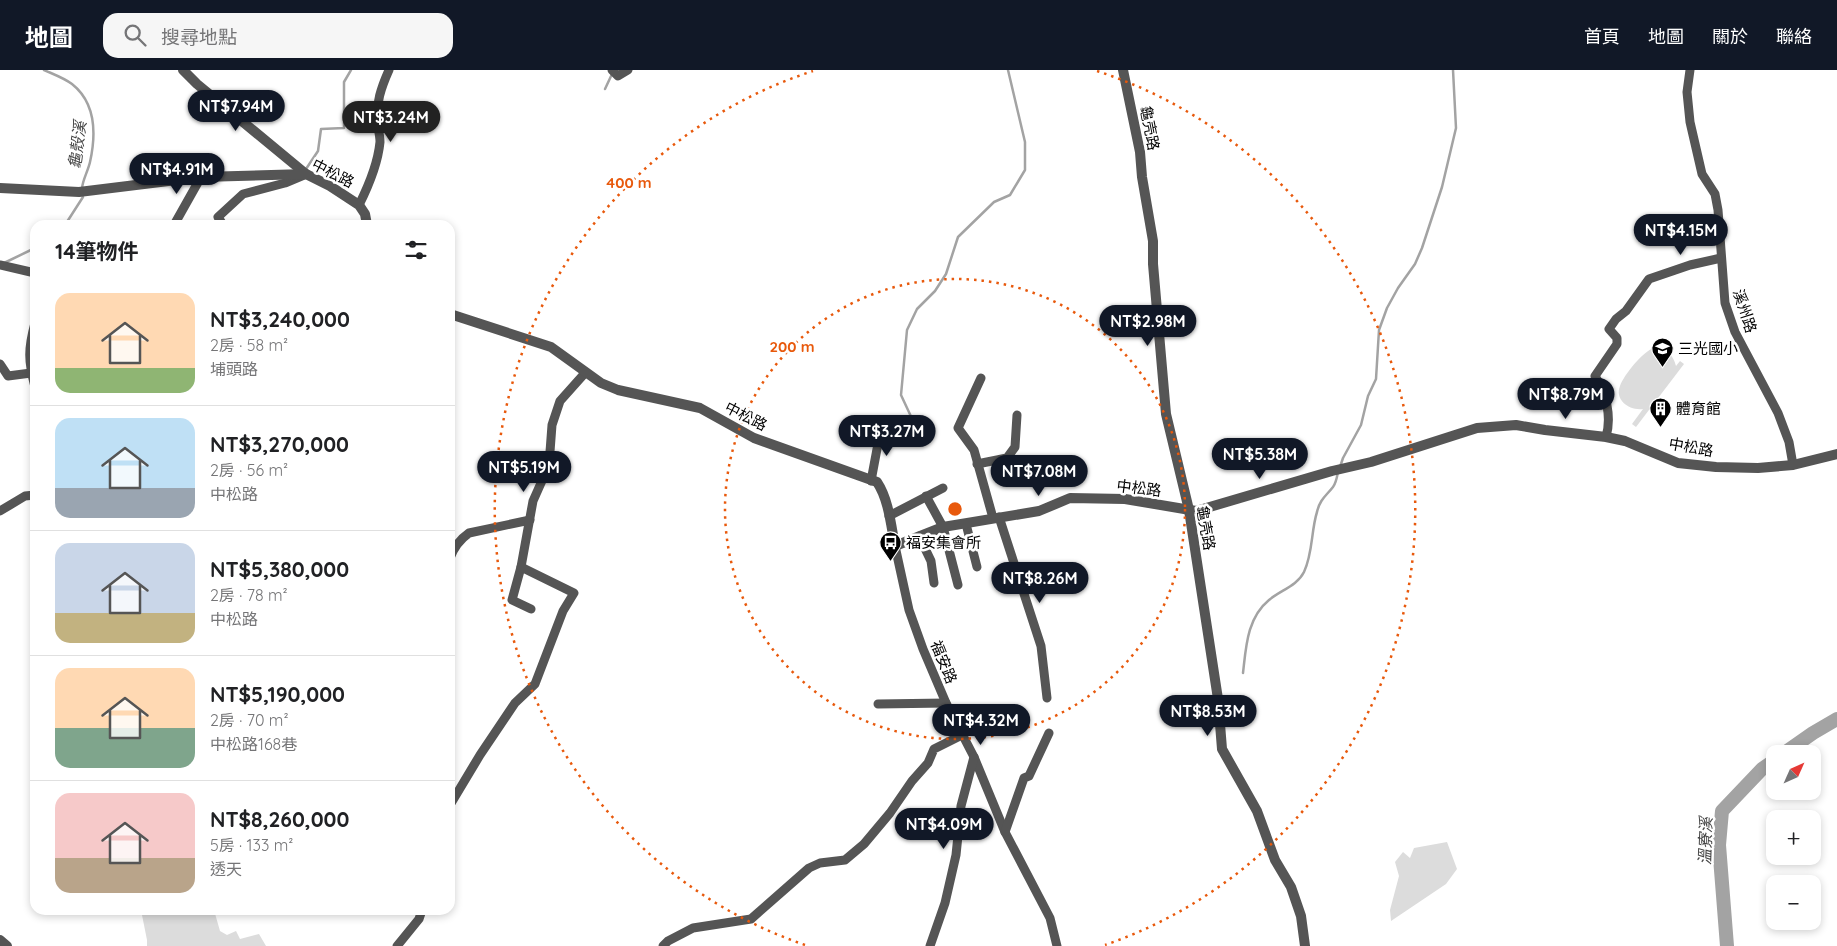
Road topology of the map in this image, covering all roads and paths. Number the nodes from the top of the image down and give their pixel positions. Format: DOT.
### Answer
graph roads {
  1 [pos="182,70"];
  2 [pos="389,70"];
  3 [pos="612,70"];
  4 [pos="628,70"];
  5 [pos="1123,70"];
  6 [pos="1690,70"];
  7 [pos="306,174"];
  8 [pos="202,177"];
  9 [pos="0,188"];
  10 [pos="359,205"];
  11 [pos="177,220"];
  12 [pos="220,220"];
  13 [pos="366,220"];
  14 [pos="1721,258"];
  15 [pos="0,265"];
  16 [pos="30,271"];
  17 [pos="455,316"];
  18 [pos="30,346"];
  19 [pos="0,364"];
  20 [pos="30,366"];
  21 [pos="30,373"];
  22 [pos="585,374"];
  23 [pos="981,378"];
  24 [pos="1017,415"];
  25 [pos="882,427"];
  26 [pos="1606,437"];
  27 [pos="1837,454"];
  28 [pos="977,464"];
  29 [pos="1793,465"];
  30 [pos="871,480"];
  31 [pos="943,488"];
  32 [pos="30,496"];
  33 [pos="926,496"];
  34 [pos="1189,510"];
  35 [pos="0,511"];
  36 [pos="889,516"];
  37 [pos="996,517"];
  38 [pos="530,520"];
  39 [pos="966,524"];
  40 [pos="943,527"];
  41 [pos="919,536"];
  42 [pos="455,546"];
  43 [pos="895,546"];
  44 [pos="521,567"];
  45 [pos="977,568"];
  46 [pos="934,583"];
  47 [pos="958,585"];
  48 [pos="531,608"];
  49 [pos="1047,698"];
  50 [pos="946,703"];
  51 [pos="878,704"];
  52 [pos="1049,733"];
  53 [pos="962,735"];
  54 [pos="974,757"];
  55 [pos="455,797"];
  56 [pos="1006,832"];
  57 [pos="420,915"];
  58 [pos="0,940"];
  59 [pos="7,946"];
  60 [pos="397,946"];
  61 [pos="664,946"];
  62 [pos="930,946"];
  63 [pos="1057,946"];
  64 [pos="1306,946"];
  1 -- 7 [label="street"];
  2 -- 10 [label="street"];
  3 -- 4 [label="street"];
  5 -- 34 [label="street, 龜壳路"];
  6 -- 14 [label="street, 溪州路"];
  7 -- 8 [label="street, 中松路"];
  7 -- 10 [label="street, 中松路"];
  7 -- 12 [label="street"];
  8 -- 9 [label="street, 中松路"];
  8 -- 11 [label="street"];
  10 -- 13 [label="street, 中松路"];
  14 -- 26 [label="street"];
  14 -- 29 [label="street, 溪州路"];
  15 -- 16 [label="street"];
  17 -- 22 [label="street, 中松路"];
  18 -- 20 [label="street"];
  19 -- 21 [label="street"];
  22 -- 30 [label="street, 中松路"];
  22 -- 38 [label="street"];
  23 -- 28 [label="street"];
  24 -- 28 [label="street"];
  25 -- 30 [label="street"];
  26 -- 29 [label="street, 中松路"];
  26 -- 34 [label="street, 中松路"];
  27 -- 29 [label="street, 中松路"];
  28 -- 37 [label="street"];
  30 -- 36 [label="street"];
  31 -- 33 [label="street"];
  32 -- 35 [label="street"];
  33 -- 36 [label="street"];
  33 -- 40 [label="street"];
  34 -- 37 [label="street, 中松路"];
  34 -- 64 [label="street, 龜壳路"];
  36 -- 43 [label="street"];
  37 -- 39 [label="street, 中松路"];
  37 -- 49 [label="street"];
  38 -- 42 [label="street"];
  38 -- 44 [label="street"];
  39 -- 40 [label="street, 中松路"];
  39 -- 45 [label="street"];
  40 -- 41 [label="street, 中松路"];
  40 -- 47 [label="street"];
  41 -- 43 [label="street, 中松路"];
  41 -- 46 [label="street"];
  43 -- 50 [label="street, 福安路"];
  44 -- 48 [label="street"];
  44 -- 55 [label="street"];
  50 -- 51 [label="street"];
  50 -- 53 [label="street, 福安路"];
  52 -- 56 [label="street"];
  53 -- 54 [label="street, 福安路"];
  53 -- 61 [label="street"];
  54 -- 56 [label="street, 福安路"];
  54 -- 62 [label="street"];
  56 -- 63 [label="street, 福安路"];
  57 -- 60 [label="street"];
  58 -- 59 [label="street"];
}
